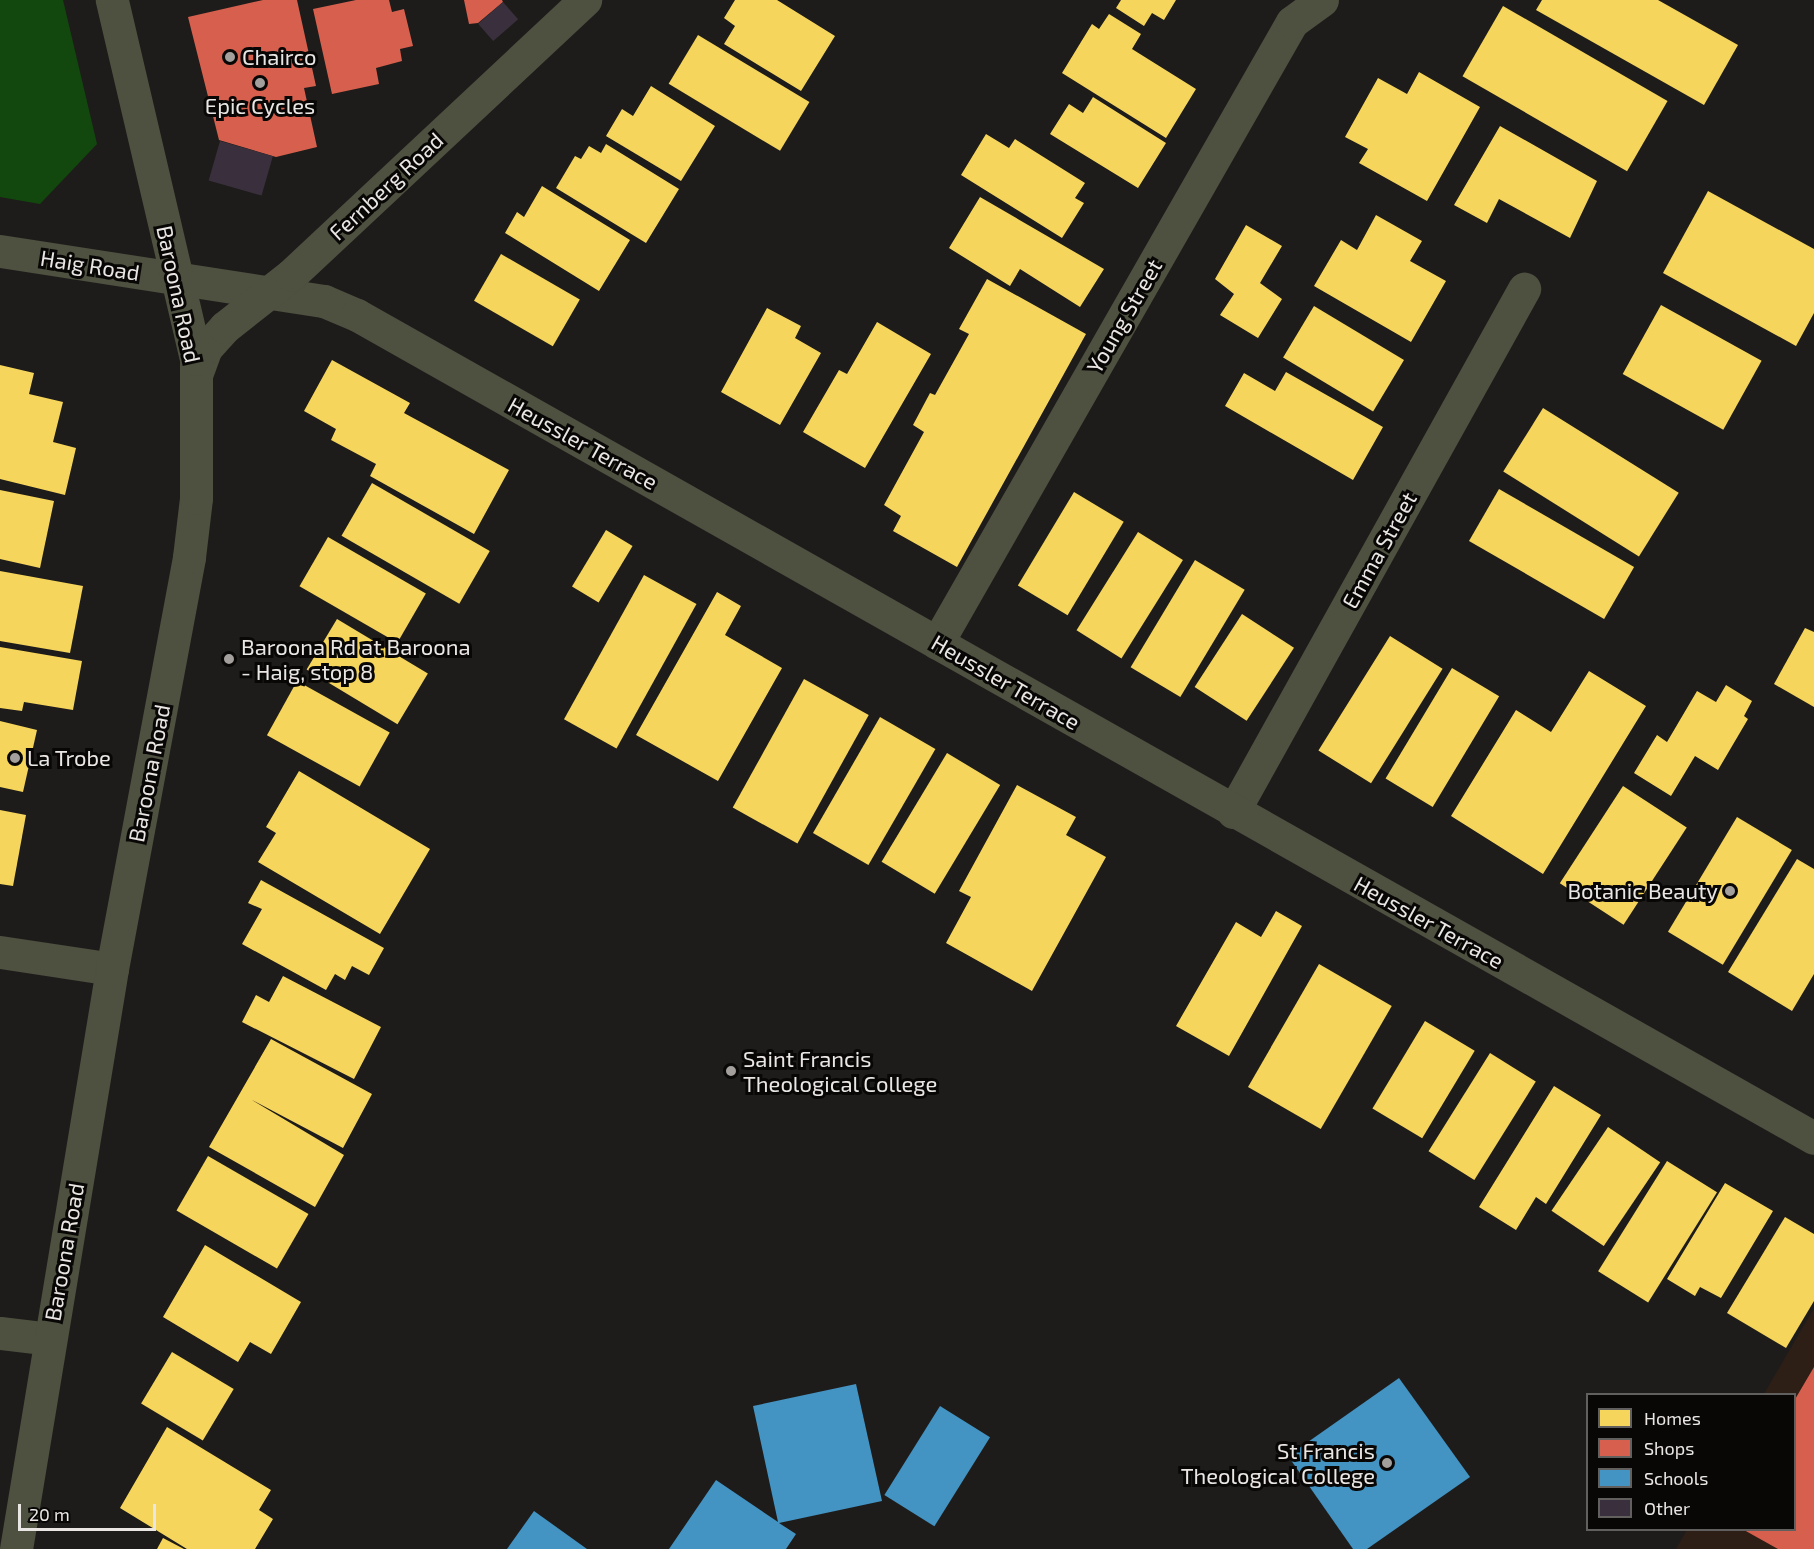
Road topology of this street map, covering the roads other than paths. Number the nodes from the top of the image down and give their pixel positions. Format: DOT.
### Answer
graph roads {
  1 [pos="112,0"];
  2 [pos="585,0"];
  3 [pos="1322,0"];
  4 [pos="0,251"];
  5 [pos="179,279"];
  6 [pos="1524,289"];
  7 [pos="267,294"];
  8 [pos="196,375"];
  9 [pos="937,643"];
  10 [pos="1233,812"];
  11 [pos="0,952"];
  12 [pos="112,969"];
  13 [pos="1814,1138"];
  14 [pos="0,1333"];
  15 [pos="50,1339"];
  16 [pos="16,1549"];
  1 -- 5 [label="street, Baroona Road"];
  2 -- 7 [label="street, Fernberg Road"];
  3 -- 9 [label="street, Young Street"];
  4 -- 5 [label="street, Haig Road"];
  5 -- 7 [label="street, Heussler Terrace"];
  5 -- 8 [label="street, Baroona Road"];
  6 -- 10 [label="street, Emma Street"];
  7 -- 8 [label="street, Fernberg Road"];
  7 -- 9 [label="street, Heussler Terrace"];
  8 -- 12 [label="street, Baroona Road"];
  9 -- 10 [label="street, Heussler Terrace"];
  10 -- 13 [label="street, Heussler Terrace"];
  11 -- 12 [label="street"];
  12 -- 15 [label="street, Baroona Road"];
  14 -- 15 [label="street"];
  15 -- 16 [label="street, Baroona Road"];
}
